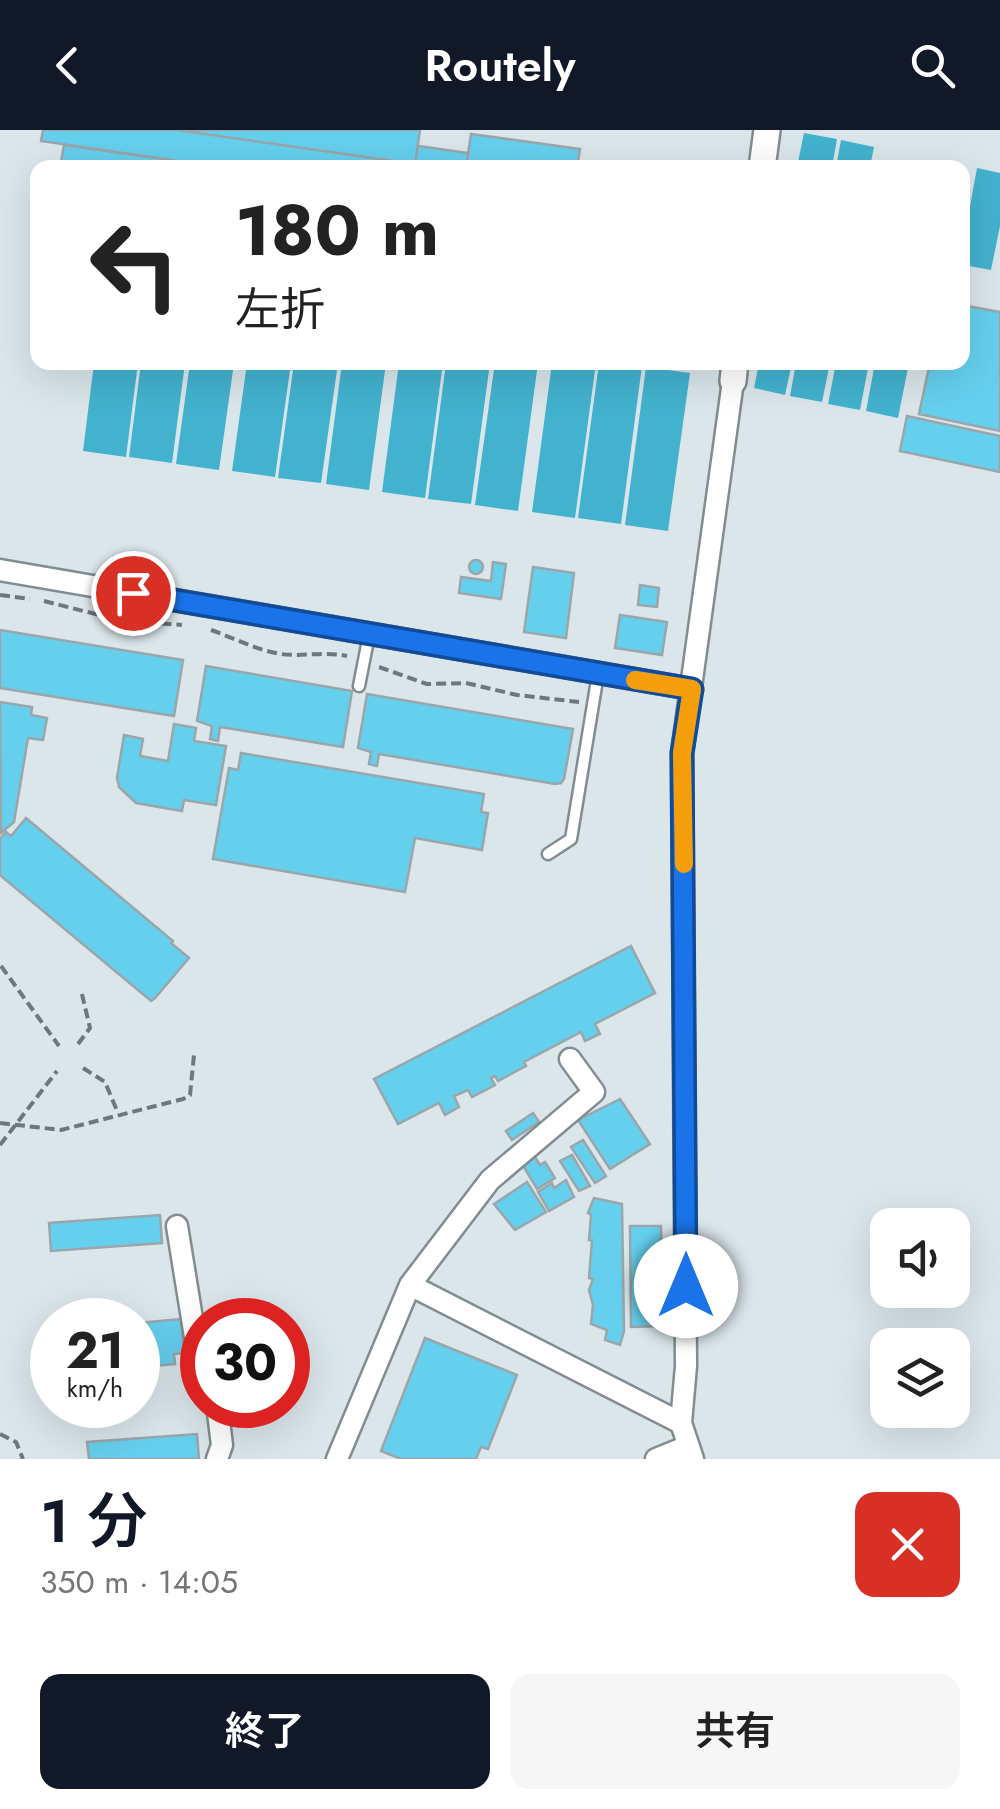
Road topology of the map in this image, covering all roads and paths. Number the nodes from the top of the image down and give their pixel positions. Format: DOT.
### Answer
graph roads {
  1 [pos="768,130"];
  2 [pos="763,160"];
  3 [pos="734,372"];
  4 [pos="0,570"];
  5 [pos="0,595"];
  6 [pos="185,625"];
  7 [pos="202,626"];
  8 [pos="368,635"];
  9 [pos="364,660"];
  10 [pos="598,674"];
  11 [pos="359,686"];
  12 [pos="692,689"];
  13 [pos="593,704"];
  14 [pos="548,854"];
  15 [pos="1,966"];
  16 [pos="81,990"];
  17 [pos="78,1044"];
  18 [pos="59,1046"];
  19 [pos="194,1055"];
  20 [pos="570,1060"];
  21 [pos="83,1068"];
  22 [pos="57,1071"];
  23 [pos="118,1114"];
  24 [pos="0,1123"];
  25 [pos="16,1124"];
  26 [pos="0,1145"];
  27 [pos="177,1226"];
  28 [pos="410,1285"];
  29 [pos="189,1298"];
  30 [pos="681,1423"];
  31 [pos="220,1428"];
  32 [pos="0,1434"];
  33 [pos="691,1452"];
  34 [pos="23,1459"];
  35 [pos="217,1459"];
  36 [pos="337,1459"];
  37 [pos="656,1459"];
  1 -- 2 [label="street"];
  3 -- 12 [label="street"];
  4 -- 8 [label="street"];
  5 -- 6 [label="path"];
  7 -- 9 [label="path"];
  8 -- 9 [label="lane"];
  8 -- 10 [label="street"];
  9 -- 11 [label="lane"];
  9 -- 13 [label="path"];
  10 -- 12 [label="street"];
  10 -- 13 [label="lane"];
  12 -- 30 [label="street"];
  13 -- 14 [label="lane"];
  15 -- 18 [label="path"];
  16 -- 17 [label="path"];
  19 -- 23 [label="path"];
  20 -- 28 [label="street"];
  21 -- 23 [label="path"];
  22 -- 25 [label="path"];
  23 -- 25 [label="path"];
  24 -- 25 [label="path"];
  25 -- 26 [label="path"];
  27 -- 29 [label="street"];
  28 -- 30 [label="street"];
  28 -- 36 [label="street"];
  30 -- 33 [label="street"];
  31 -- 35 [label="street"];
  32 -- 34 [label="path"];
  33 -- 37 [label="street"];
}
